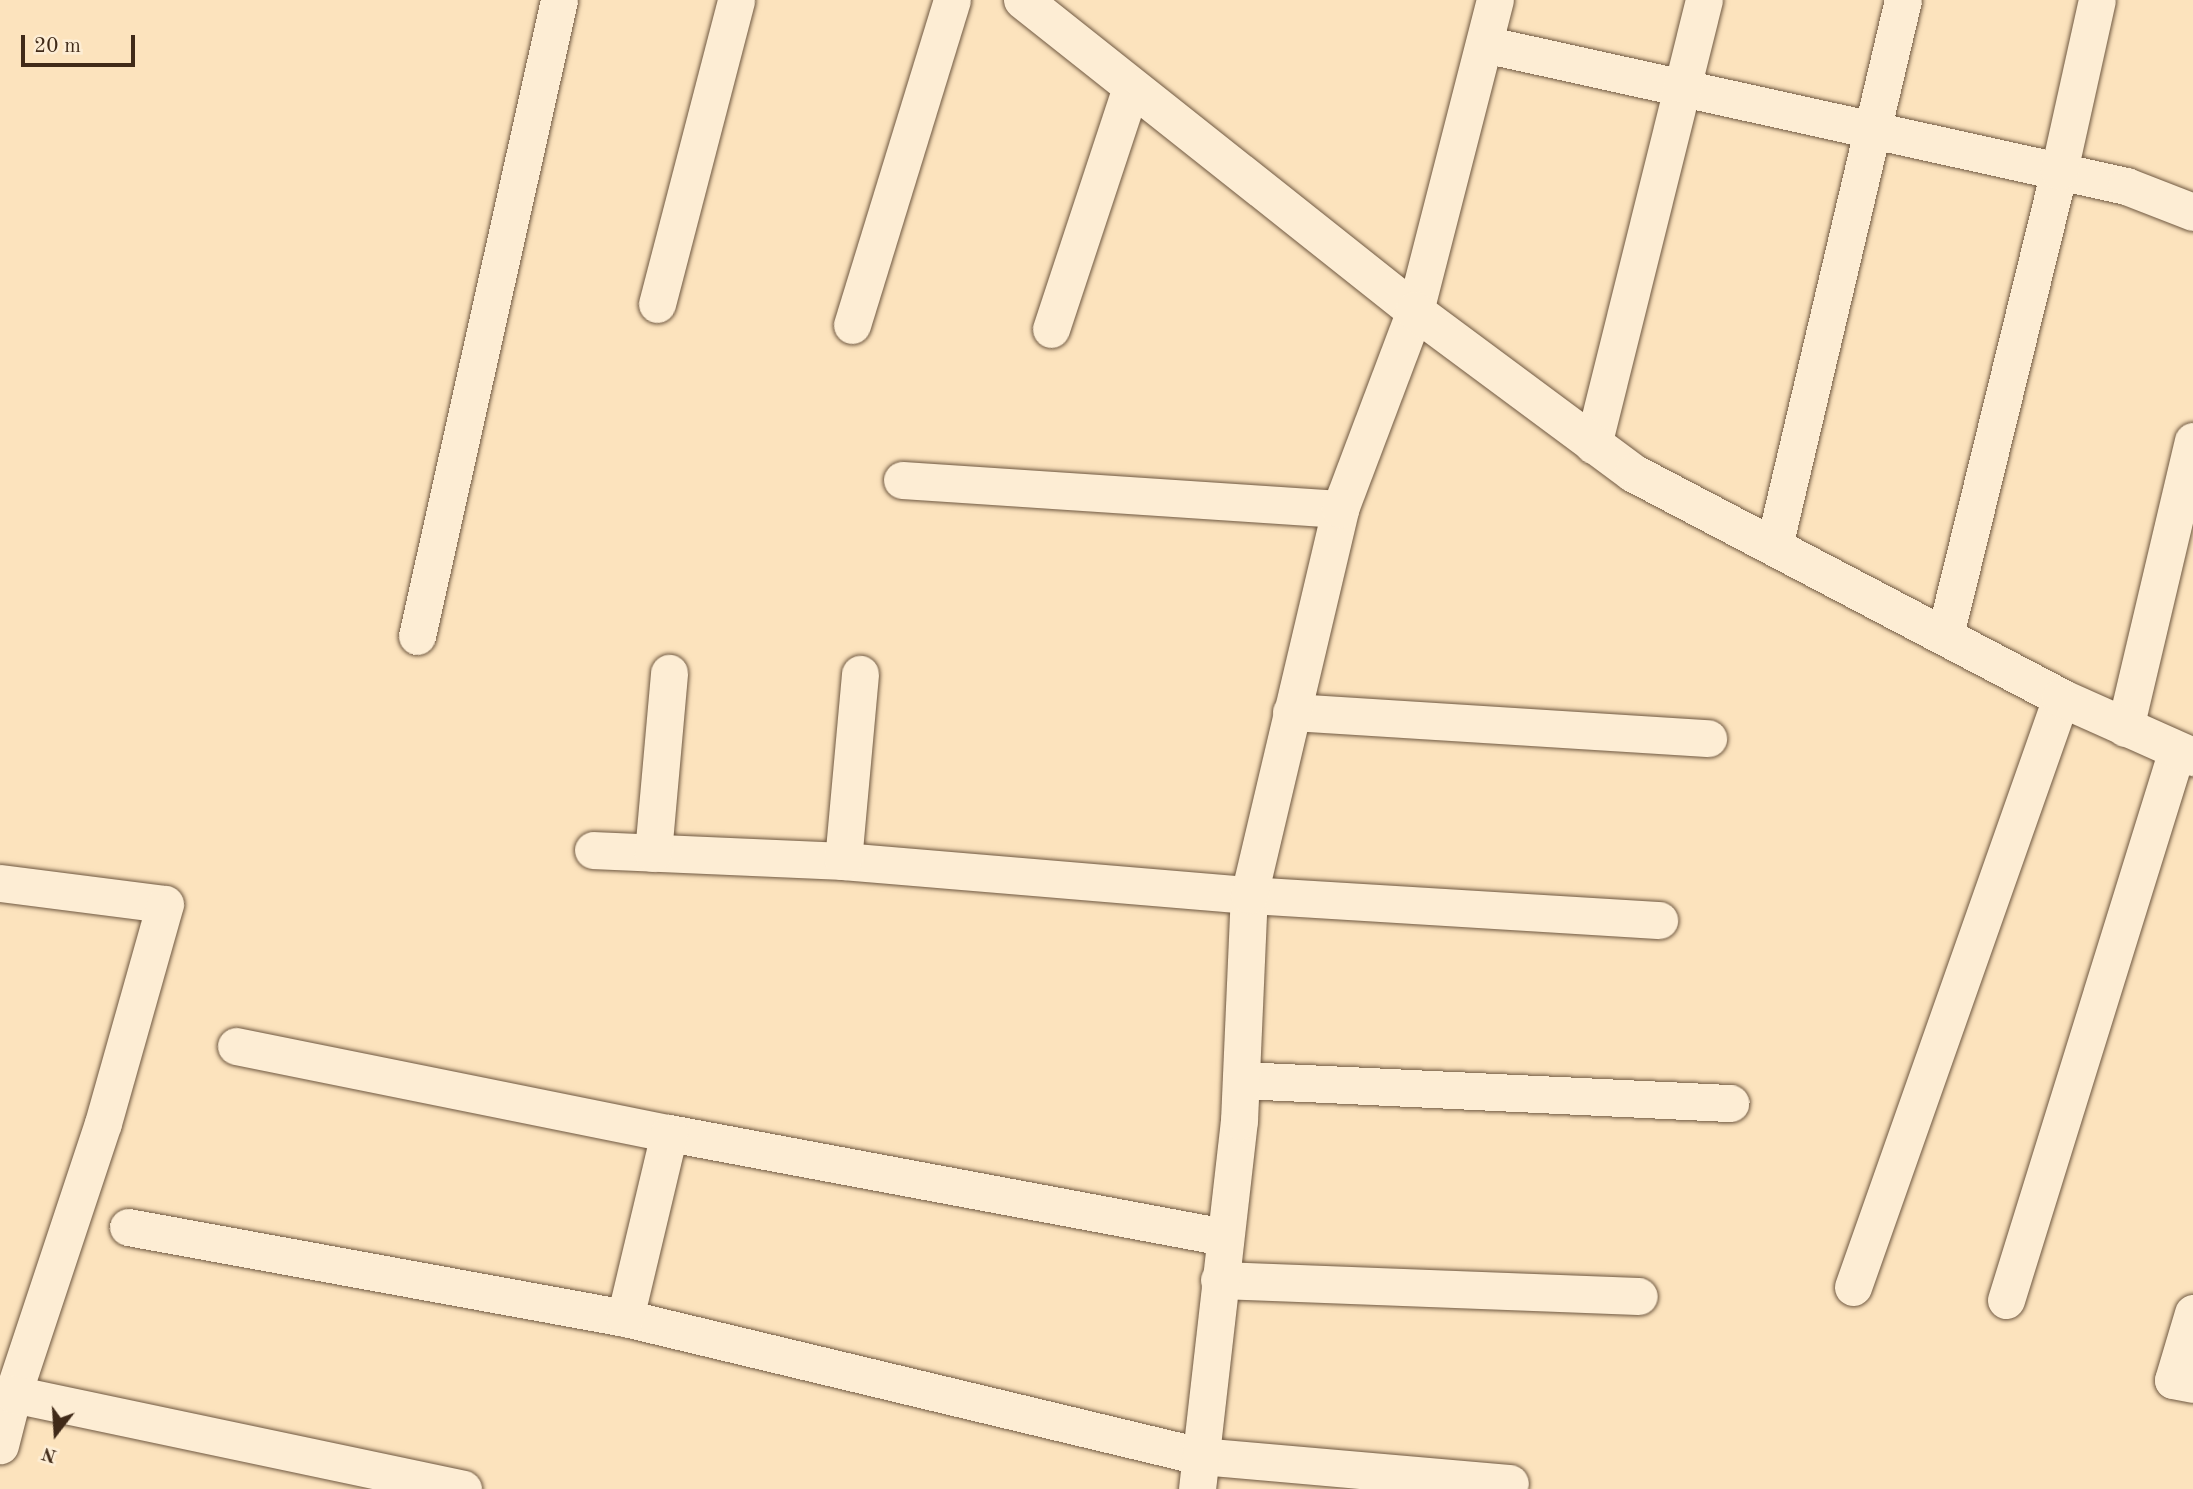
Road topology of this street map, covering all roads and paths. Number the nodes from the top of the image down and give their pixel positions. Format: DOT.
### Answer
graph roads {
  1 [pos="559,0"];
  2 [pos="736,0"];
  3 [pos="952,0"];
  4 [pos="1023,0"];
  5 [pos="1495,0"];
  6 [pos="1704,0"];
  7 [pos="1903,0"];
  8 [pos="2098,0"];
  9 [pos="1484,44"];
  10 [pos="1682,86"];
  11 [pos="1131,87"];
  12 [pos="1874,129"];
  13 [pos="2059,171"];
  14 [pos="2193,212"];
  15 [pos="657,304"];
  16 [pos="1415,311"];
  17 [pos="852,325"];
  18 [pos="1051,329"];
  19 [pos="2193,441"];
  20 [pos="1593,445"];
  21 [pos="902,480"];
  22 [pos="1340,509"];
  23 [pos="1774,546"];
  24 [pos="1945,635"];
  25 [pos="416,636"];
  26 [pos="670,673"];
  27 [pos="860,674"];
  28 [pos="2061,698"];
  29 [pos="1292,712"];
  30 [pos="2125,728"];
  31 [pos="1708,738"];
  32 [pos="2185,753"];
  33 [pos="593,850"];
  34 [pos="653,853"];
  35 [pos="844,861"];
  36 [pos="0,883"];
  37 [pos="1249,895"];
  38 [pos="1659,919"];
  39 [pos="236,1046"];
  40 [pos="1241,1080"];
  41 [pos="1730,1103"];
  42 [pos="669,1133"];
  43 [pos="128,1227"];
  44 [pos="1224,1237"];
  45 [pos="1219,1280"];
  46 [pos="1853,1287"];
  47 [pos="1639,1296"];
  48 [pos="2006,1300"];
  49 [pos="2193,1312"];
  50 [pos="625,1318"];
  51 [pos="2193,1384"];
  52 [pos="13,1394"];
  53 [pos="0,1445"];
  54 [pos="1198,1473"];
  55 [pos="1510,1483"];
  56 [pos="463,1489"];
  1 -- 25 [label="street"];
  2 -- 15 [label="street"];
  3 -- 17 [label="street"];
  4 -- 11 [label="street"];
  5 -- 9 [label="street"];
  6 -- 10 [label="street"];
  7 -- 12 [label="street"];
  8 -- 13 [label="street"];
  9 -- 10 [label="street"];
  9 -- 16 [label="street"];
  10 -- 12 [label="street"];
  10 -- 20 [label="street"];
  11 -- 16 [label="street"];
  11 -- 18 [label="street"];
  12 -- 13 [label="street"];
  12 -- 23 [label="street"];
  13 -- 14 [label="street"];
  13 -- 24 [label="street"];
  16 -- 20 [label="street"];
  16 -- 22 [label="street"];
  19 -- 30 [label="street"];
  20 -- 23 [label="street"];
  21 -- 22 [label="street"];
  22 -- 29 [label="street"];
  23 -- 24 [label="street"];
  24 -- 28 [label="street"];
  26 -- 34 [label="street"];
  27 -- 35 [label="street"];
  28 -- 30 [label="street"];
  28 -- 46 [label="street"];
  29 -- 31 [label="street"];
  29 -- 37 [label="street"];
  30 -- 32 [label="street"];
  32 -- 48 [label="street"];
  33 -- 34 [label="street"];
  34 -- 35 [label="street"];
  35 -- 37 [label="street"];
  36 -- 52 [label="street"];
  37 -- 38 [label="street"];
  37 -- 40 [label="street"];
  39 -- 42 [label="street"];
  40 -- 41 [label="street"];
  40 -- 44 [label="street"];
  42 -- 44 [label="street"];
  42 -- 50 [label="street"];
  43 -- 50 [label="street"];
  44 -- 45 [label="street"];
  45 -- 47 [label="street"];
  45 -- 54 [label="street"];
  49 -- 51 [label="street"];
  50 -- 54 [label="street"];
  52 -- 53 [label="street"];
  52 -- 56 [label="street"];
  54 -- 55 [label="street"];
}
